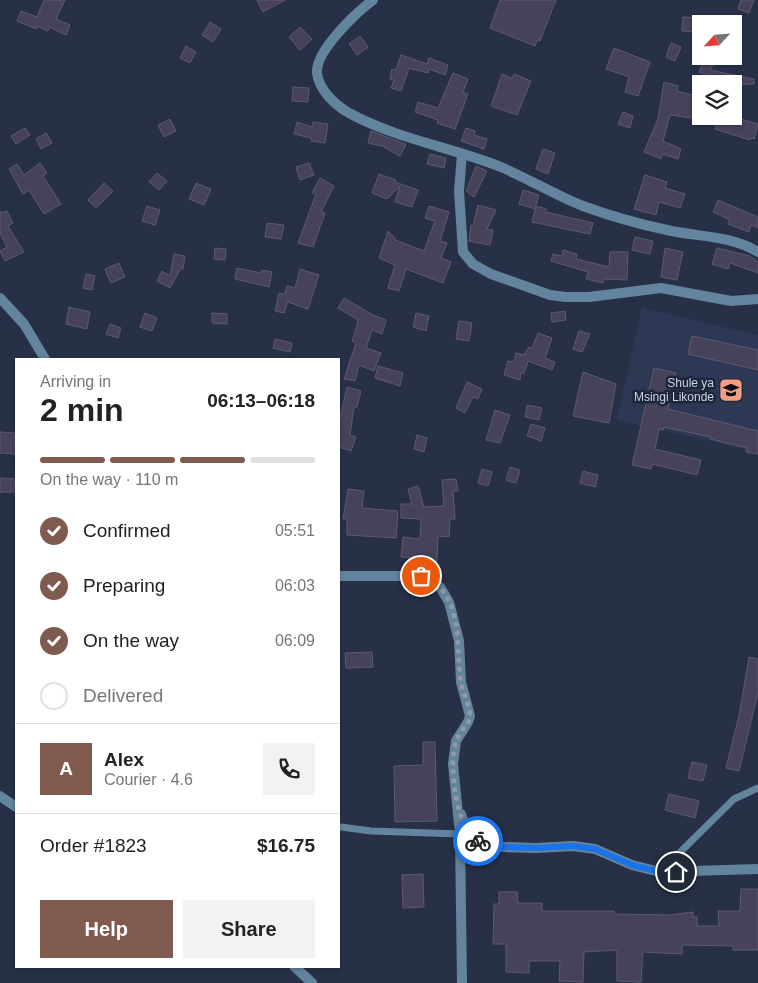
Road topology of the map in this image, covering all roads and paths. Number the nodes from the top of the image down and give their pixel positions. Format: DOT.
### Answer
graph roads {
  1 [pos="373,0"];
  2 [pos="462,154"];
  3 [pos="758,252"];
  4 [pos="0,298"];
  5 [pos="758,299"];
  6 [pos="44,358"];
  7 [pos="340,576"];
  8 [pos="758,788"];
  9 [pos="0,796"];
  10 [pos="15,806"];
  11 [pos="459,810"];
  12 [pos="341,827"];
  13 [pos="460,834"];
  14 [pos="471,841"];
  15 [pos="460,859"];
  16 [pos="758,869"];
  17 [pos="660,872"];
  18 [pos="296,968"];
  19 [pos="304,979"];
  20 [pos="312,983"];
  21 [pos="462,983"];
  1 -- 2 [label="street"];
  2 -- 3 [label="street"];
  2 -- 5 [label="street"];
  4 -- 6 [label="street"];
  7 -- 11 [label="street"];
  8 -- 17 [label="lane"];
  9 -- 10 [label="street"];
  11 -- 13 [label="street"];
  11 -- 14 [label="street"];
  12 -- 13 [label="lane"];
  13 -- 15 [label="street"];
  14 -- 15 [label="street"];
  14 -- 17 [label="street"];
  15 -- 21 [label="street"];
  16 -- 17 [label="street"];
  18 -- 19 [label="street"];
  19 -- 20 [label="street"];
}
